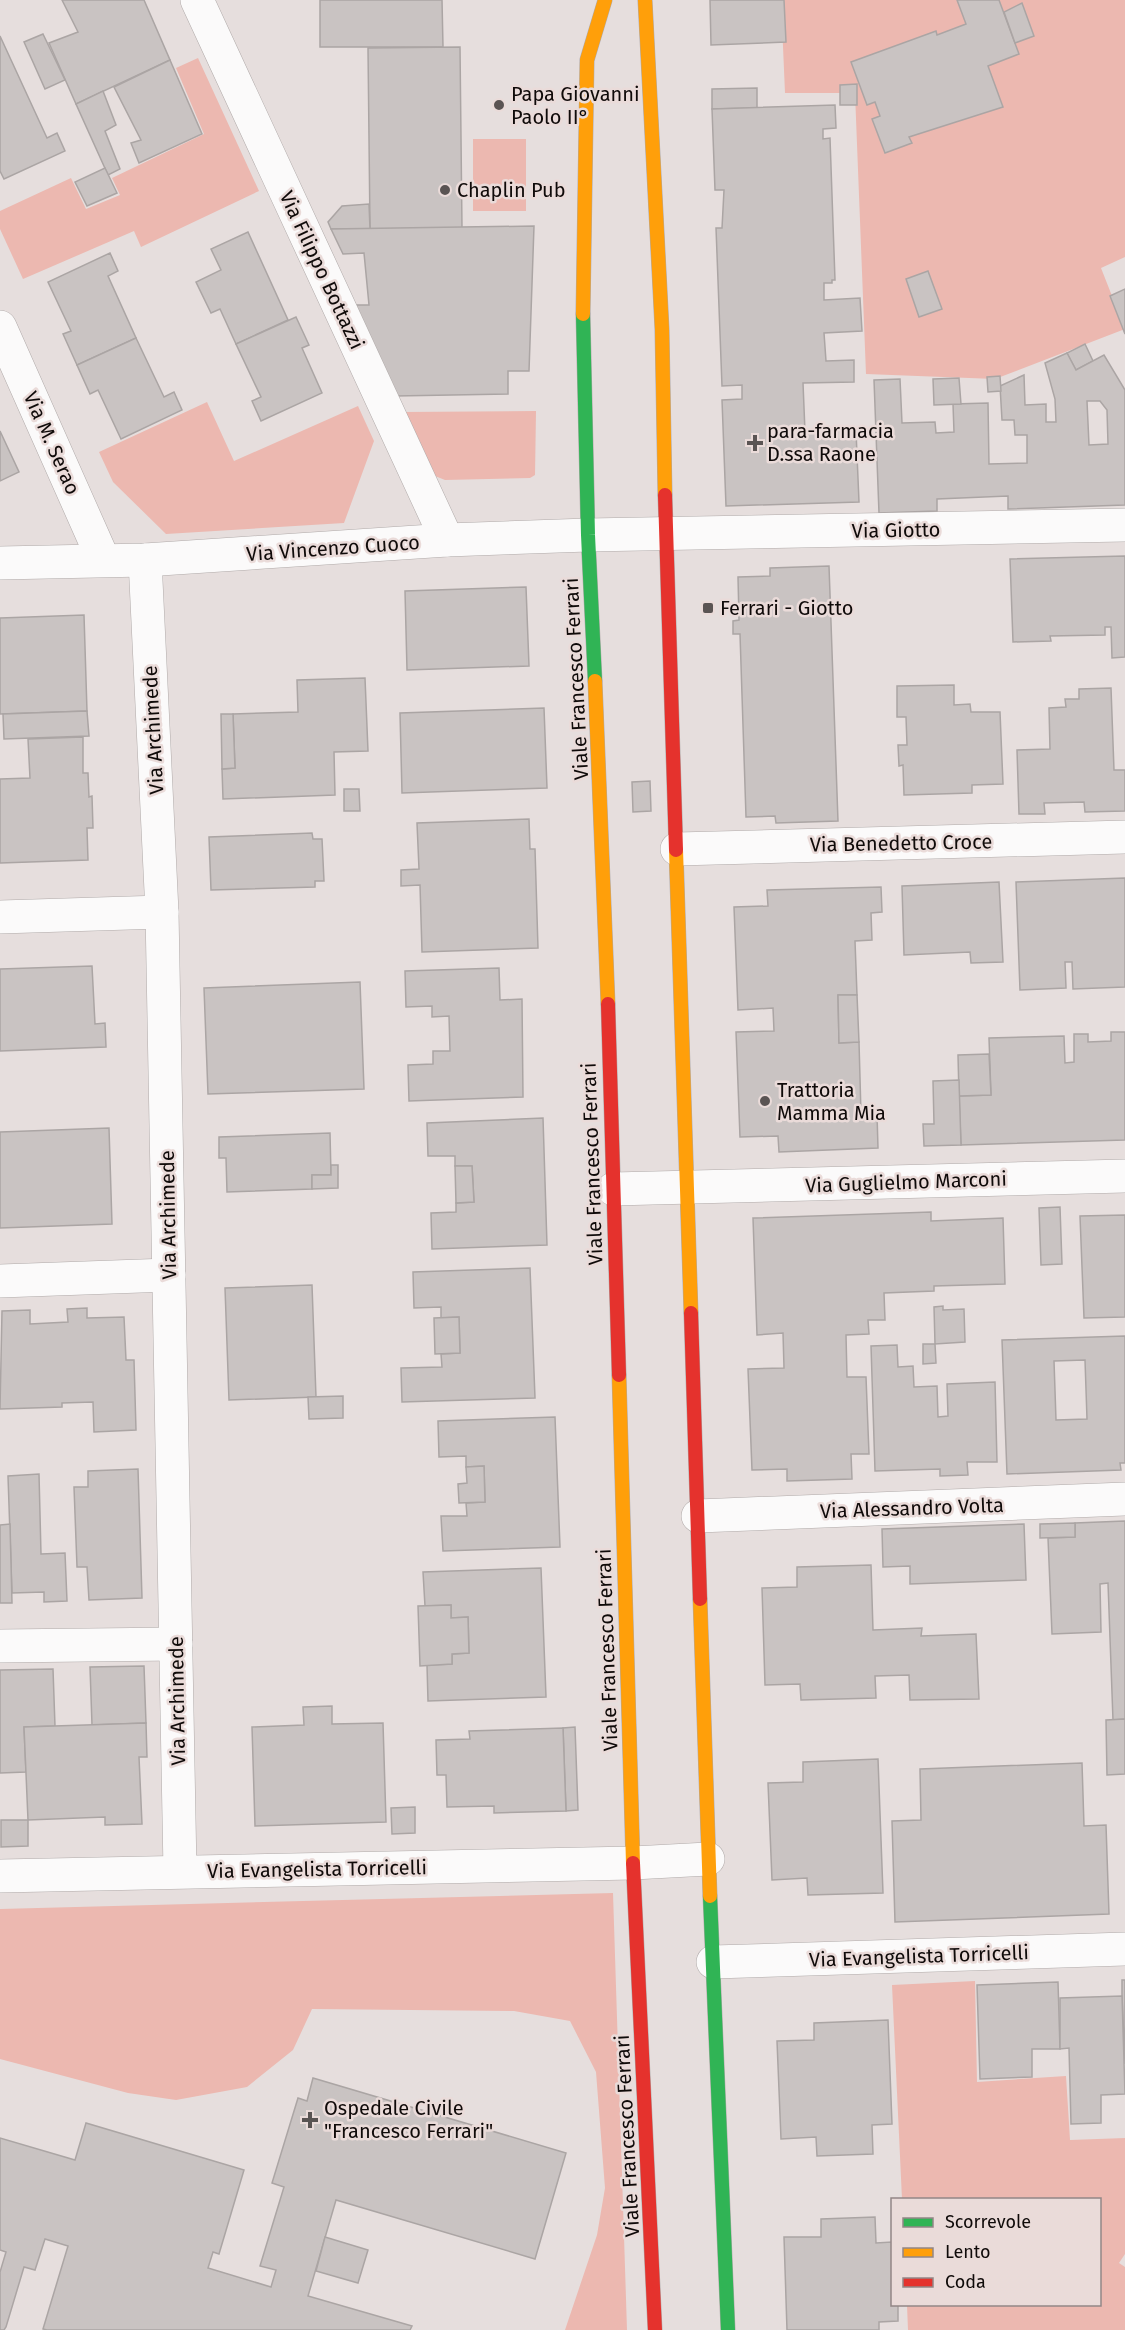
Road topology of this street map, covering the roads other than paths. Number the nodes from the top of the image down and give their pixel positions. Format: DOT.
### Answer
graph roads {
  1 [pos="197,0"];
  2 [pos="605,0"];
  3 [pos="645,0"];
  4 [pos="0,327"];
  5 [pos="1125,525"];
  6 [pos="588,535"];
  7 [pos="666,535"];
  8 [pos="447,540"];
  9 [pos="103,560"];
  10 [pos="145,560"];
  11 [pos="0,562"];
  12 [pos="1125,837"];
  13 [pos="677,849"];
  14 [pos="162,912"];
  15 [pos="0,917"];
  16 [pos="1125,1176"];
  17 [pos="687,1188"];
  18 [pos="613,1189"];
  19 [pos="169,1275"];
  20 [pos="0,1281"];
  21 [pos="1125,1499"];
  22 [pos="698,1516"];
  23 [pos="176,1644"];
  24 [pos="0,1646"];
  25 [pos="708,1859"];
  26 [pos="633,1863"];
  27 [pos="180,1871"];
  28 [pos="0,1876"];
  29 [pos="1125,1949"];
  30 [pos="713,1962"];
  31 [pos="655,2330"];
  32 [pos="728,2330"];
  1 -- 8 [label="street, Via Filippo Bottazzi"];
  2 -- 6 [label="street, Viale Francesco Ferrari"];
  3 -- 7 [label="street"];
  4 -- 9 [label="street, Via M. Serao"];
  5 -- 7 [label="street, Via Giotto"];
  6 -- 7 [label="street, Via Vincenzo Cuoco"];
  6 -- 8 [label="street, Via Vincenzo Cuoco"];
  6 -- 18 [label="street, Viale Francesco Ferrari"];
  7 -- 13 [label="street"];
  8 -- 10 [label="street, Via Vincenzo Cuoco"];
  9 -- 10 [label="street, Via Vincenzo Cuoco"];
  9 -- 11 [label="street, Via Vincenzo Cuoco"];
  10 -- 14 [label="street, Via Archimede"];
  12 -- 13 [label="street, Via Benedetto Croce"];
  13 -- 17 [label="street"];
  14 -- 15 [label="street"];
  14 -- 19 [label="street, Via Archimede"];
  16 -- 17 [label="street, Via Guglielmo Marconi"];
  17 -- 18 [label="street, Via Guglielmo Marconi"];
  17 -- 22 [label="street"];
  18 -- 26 [label="street, Viale Francesco Ferrari"];
  19 -- 20 [label="street"];
  19 -- 23 [label="street, Via Archimede"];
  21 -- 22 [label="street, Via Alessandro Volta"];
  22 -- 25 [label="street"];
  23 -- 24 [label="street"];
  23 -- 27 [label="street, Via Archimede"];
  25 -- 26 [label="street, Via Evangelista Torricelli"];
  25 -- 30 [label="street"];
  26 -- 27 [label="street, Via Evangelista Torricelli"];
  26 -- 31 [label="street, Viale Francesco Ferrari"];
  27 -- 28 [label="street, Via Evangelista Torricelli"];
  29 -- 30 [label="street, Via Evangelista Torricelli"];
  30 -- 32 [label="street"];
}
